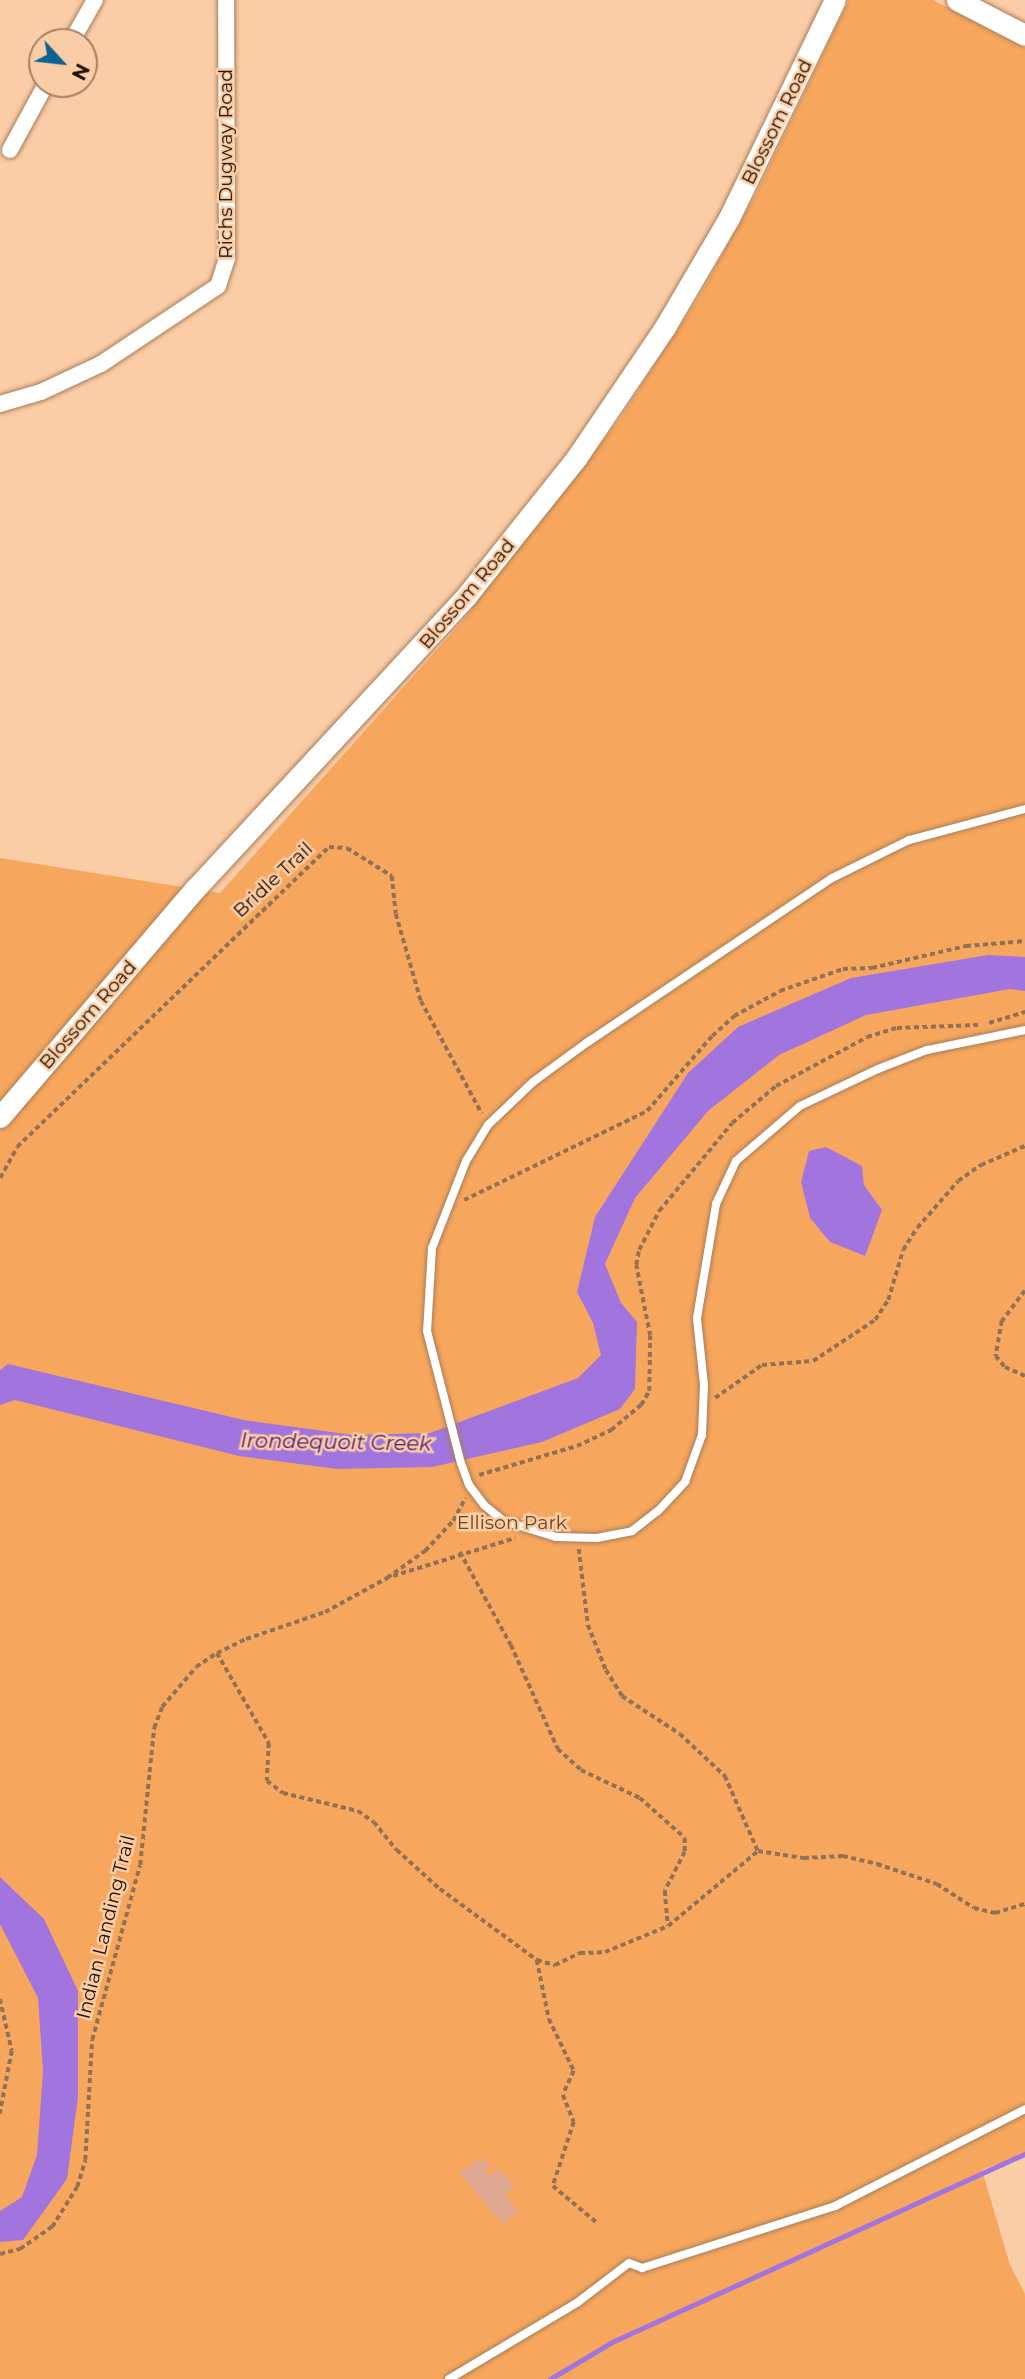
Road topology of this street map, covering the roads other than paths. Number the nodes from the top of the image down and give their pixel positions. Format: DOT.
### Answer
graph roads {
  1 [pos="95,0"];
  2 [pos="226,0"];
  3 [pos="835,0"];
  4 [pos="957,0"];
  5 [pos="79,28"];
  6 [pos="1025,35"];
  7 [pos="38,98"];
  8 [pos="10,150"];
  9 [pos="0,404"];
  10 [pos="1025,809"];
  11 [pos="1025,1030"];
  12 [pos="0,1117"];
  13 [pos="1025,2109"];
  14 [pos="449,2379"];
  1 -- 5 [label="street"];
  2 -- 9 [label="street, Richs Dugway Road"];
  3 -- 12 [label="street, Blossom Road"];
  4 -- 6 [label="street"];
  7 -- 8 [label="street"];
  10 -- 11 [label="lane"];
  13 -- 14 [label="lane"];
}
